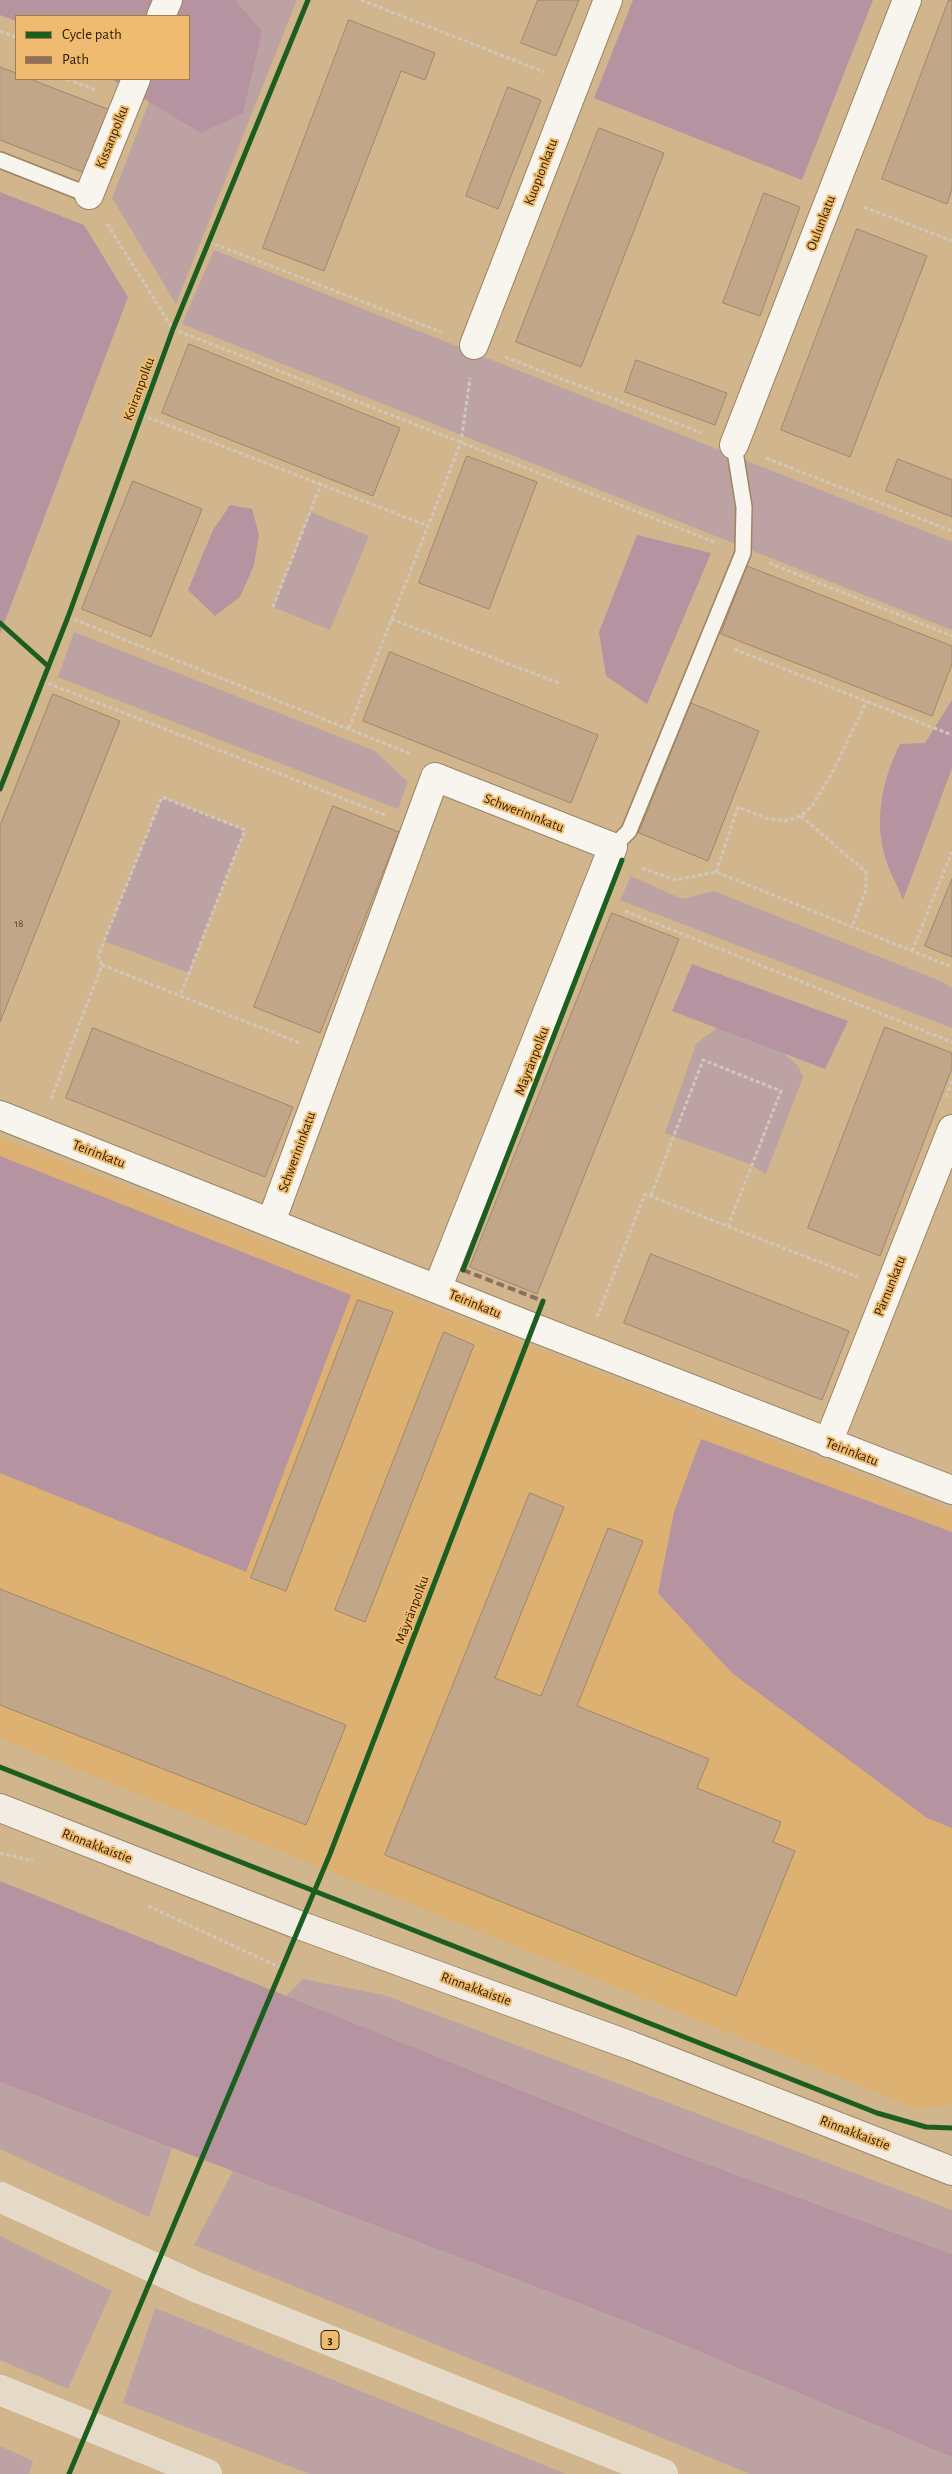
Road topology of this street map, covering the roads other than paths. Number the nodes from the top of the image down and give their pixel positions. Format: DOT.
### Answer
graph roads {
  1 [pos="168,0"];
  2 [pos="608,0"];
  3 [pos="907,0"];
  4 [pos="161,15"];
  5 [pos="136,80"];
  6 [pos="0,160"];
  7 [pos="89,195"];
  8 [pos="474,345"];
  9 [pos="734,445"];
  10 [pos="611,852"];
  11 [pos="0,1115"];
  12 [pos="952,1130"];
  13 [pos="271,1222"];
  14 [pos="437,1289"];
  15 [pos="828,1443"];
  16 [pos="952,1490"];
  17 [pos="0,1808"];
  18 [pos="952,2171"];
  19 [pos="0,2197"];
  20 [pos="0,2390"];
  21 [pos="207,2474"];
  22 [pos="664,2474"];
  1 -- 4 [label="street"];
  2 -- 8 [label="street, Kuopionkatu"];
  3 -- 9 [label="street, Oulunkatu"];
  5 -- 7 [label="street, Kissanpolku"];
  6 -- 7 [label="lane"];
  9 -- 10 [label="lane"];
  10 -- 13 [label="street, Schwerininkatu"];
  10 -- 14 [label="street"];
  11 -- 13 [label="street, Teirinkatu"];
  12 -- 15 [label="street, Pärnunkatu"];
  13 -- 14 [label="street, Teirinkatu"];
  14 -- 15 [label="street, Teirinkatu"];
  15 -- 16 [label="street, Teirinkatu"];
  17 -- 18 [label="street, Rinnakkaistie"];
  19 -- 22 [label="highway, 3"];
  20 -- 21 [label="highway"];
}
